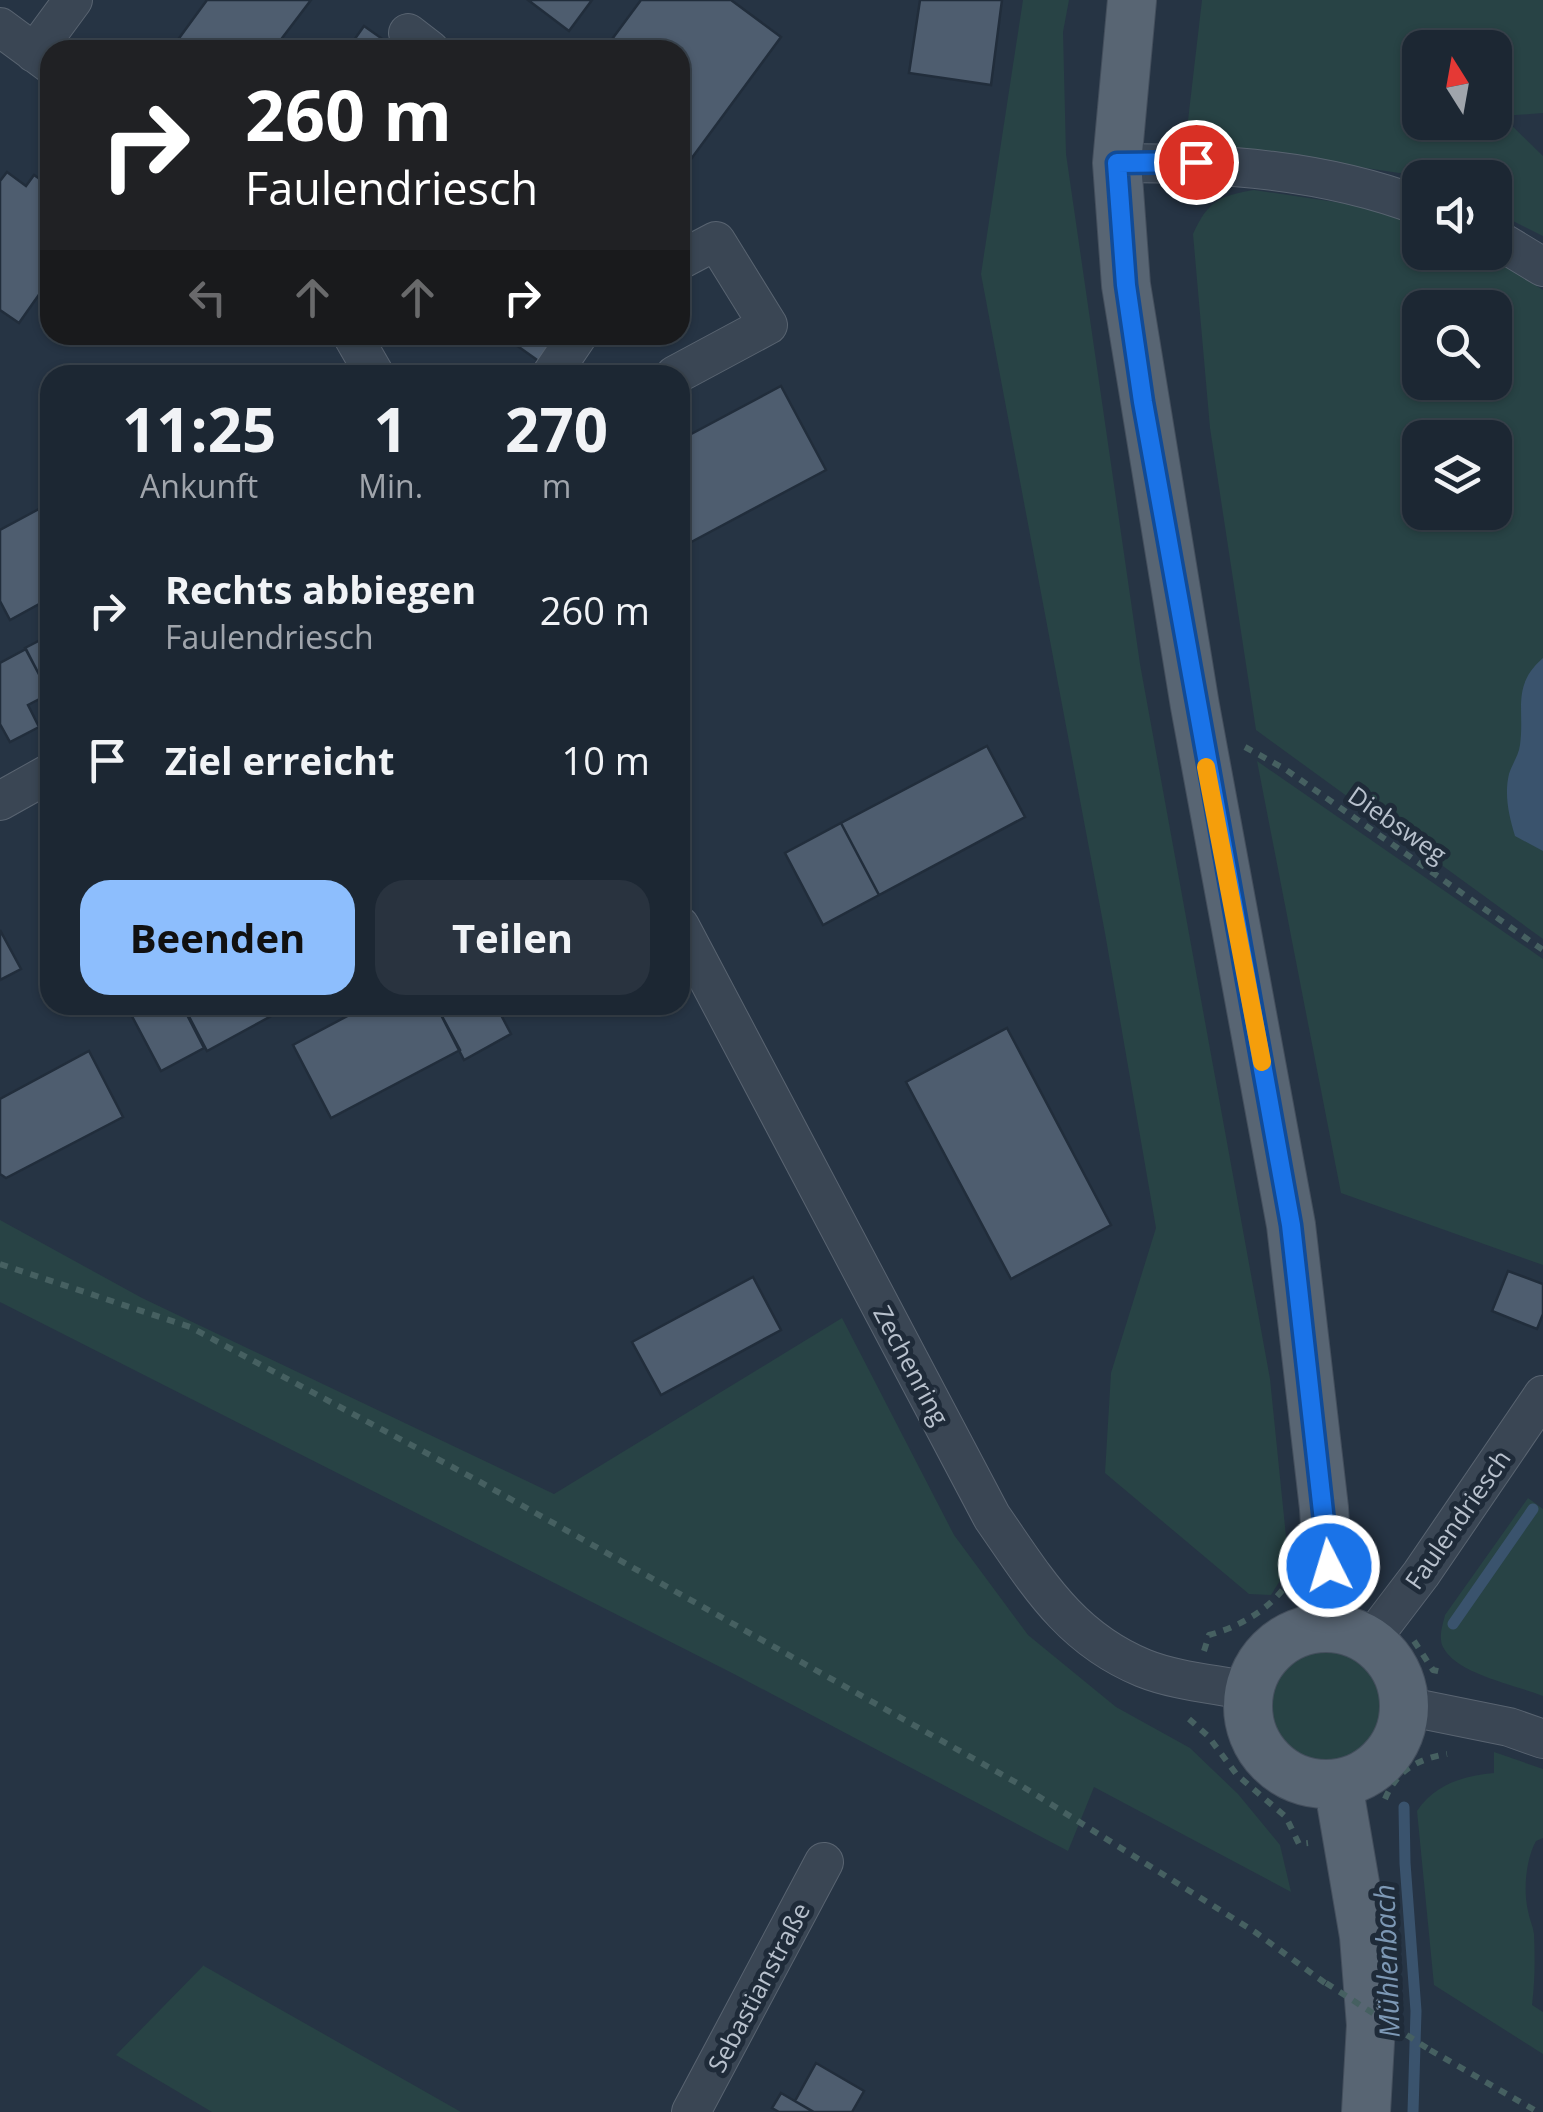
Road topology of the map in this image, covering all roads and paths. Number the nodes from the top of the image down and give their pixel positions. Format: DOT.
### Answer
graph roads {
  1 [pos="73,0"];
  2 [pos="1132,0"];
  3 [pos="0,27"];
  4 [pos="52,40"];
  5 [pos="40,57"];
  6 [pos="1117,163"];
  7 [pos="1402,201"];
  8 [pos="1512,248"];
  9 [pos="690,255"];
  10 [pos="1543,267"];
  11 [pos="690,367"];
  12 [pos="1241,744"];
  13 [pos="40,779"];
  14 [pos="0,801"];
  15 [pos="690,945"];
  16 [pos="1543,950"];
  17 [pos="0,1264"];
  18 [pos="1543,1395"];
  19 [pos="1329,1566"];
  20 [pos="1363,1628"];
  21 [pos="1196,1680"];
  22 [pos="1249,1690"];
  23 [pos="1404,1706"];
  24 [pos="1457,1714"];
  25 [pos="1543,1739"];
  26 [pos="1338,1784"];
  27 [pos="1383,1806"];
  28 [pos="1350,1841"];
  29 [pos="824,1862"];
  30 [pos="691,2112"];
  31 [pos="1366,2112"];
  32 [pos="1538,2112"];
  1 -- 4 [label="street"];
  2 -- 6 [label="main road"];
  3 -- 5 [label="street"];
  6 -- 7 [label="street"];
  6 -- 19 [label="main road"];
  8 -- 10 [label="street"];
  9 -- 11 [label="street"];
  12 -- 16 [label="path, Diebsweg"];
  13 -- 14 [label="street"];
  15 -- 21 [label="street, Zechenring"];
  17 -- 32 [label="path, bridge"];
  18 -- 20 [label="street, Faulendriesch"];
  19 -- 20 [label="main road"];
  19 -- 21 [label="path"];
  20 -- 22 [label="main road"];
  20 -- 23 [label="main road"];
  20 -- 24 [label="path"];
  21 -- 22 [label="street, Zechenring"];
  21 -- 28 [label="path"];
  22 -- 26 [label="main road"];
  23 -- 24 [label="street"];
  23 -- 26 [label="main road"];
  24 -- 25 [label="street"];
  24 -- 27 [label="path"];
  26 -- 28 [label="main road"];
  28 -- 31 [label="main road"];
  29 -- 30 [label="street, Sebastianstraße"];
}
